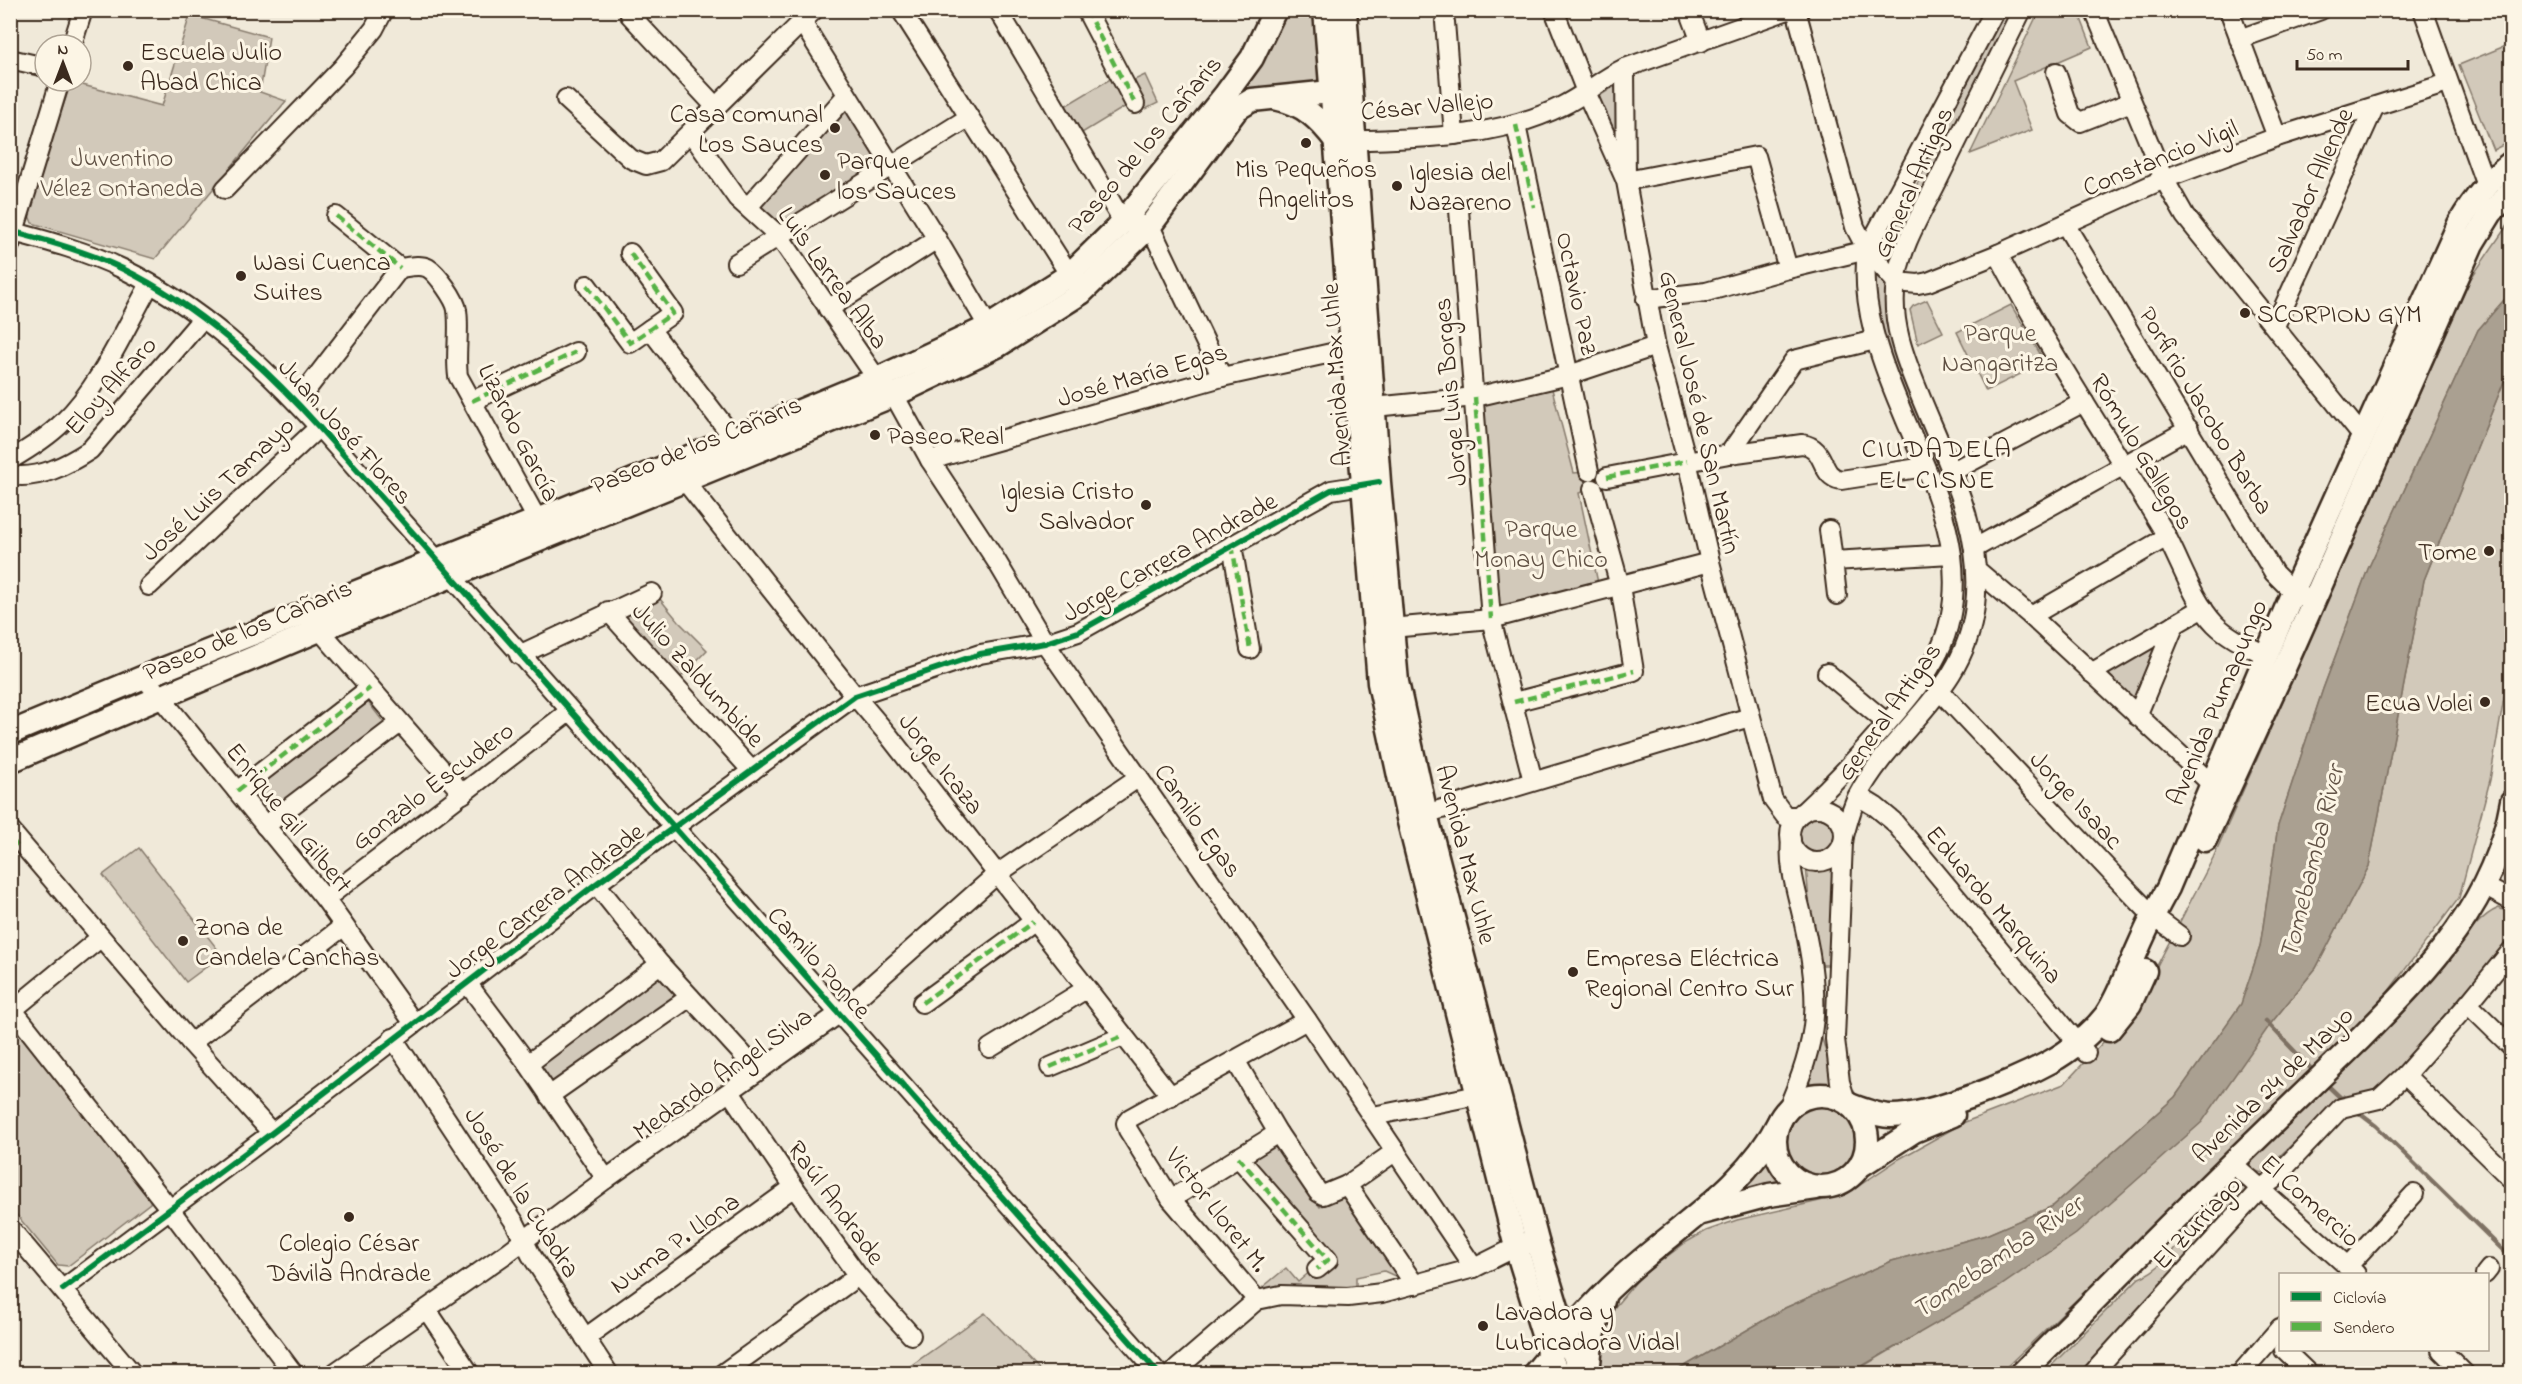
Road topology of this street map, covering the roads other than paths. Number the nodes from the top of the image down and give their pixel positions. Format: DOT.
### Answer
graph roads {
  1 [pos="83,10"];
  2 [pos="384,10"];
  3 [pos="901,10"];
  4 [pos="1086,10"];
  5 [pos="1275,10"];
  6 [pos="1325,10"];
  7 [pos="1344,10"];
  8 [pos="1554,10"];
  9 [pos="1689,10"];
  10 [pos="1788,10"];
  11 [pos="1796,10"];
  12 [pos="1995,10"];
  13 [pos="2022,10"];
  14 [pos="2094,10"];
  15 [pos="2229,10"];
  16 [pos="2321,10"];
  17 [pos="2423,10"];
  18 [pos="999,11"];
  19 [pos="630,15"];
  20 [pos="808,16"];
  21 [pos="1753,16"];
  22 [pos="1445,22"];
  23 [pos="76,33"];
  24 [pos="2239,39"];
  25 [pos="1701,42"];
  26 [pos="10,59"];
  27 [pos="33,64"];
  28 [pos="1625,68"];
  29 [pos="2056,72"];
  30 [pos="2448,83"];
  31 [pos="1340,91"];
  32 [pos="1586,92"];
  33 [pos="56,93"];
  34 [pos="846,96"];
  35 [pos="1267,98"];
  36 [pos="566,99"];
  37 [pos="2131,102"];
  38 [pos="1135,104"];
  39 [pos="715,106"];
  40 [pos="2374,108"];
  41 [pos="968,118"];
  42 [pos="1516,125"];
  43 [pos="691,133"];
  44 [pos="1454,135"];
  45 [pos="2277,137"];
  46 [pos="1344,141"];
  47 [pos="2511,162"];
  48 [pos="890,166"];
  49 [pos="2164,179"];
  50 [pos="1626,181"];
  51 [pos="2486,186"];
  52 [pos="225,189"];
  53 [pos="2511,190"];
  54 [pos="748,207"];
  55 [pos="1459,210"];
  56 [pos="336,216"];
  57 [pos="1123,222"];
  58 [pos="2065,224"];
  59 [pos="1150,226"];
  60 [pos="12,236"];
  61 [pos="779,236"];
  62 [pos="937,239"];
  63 [pos="1867,250"];
  64 [pos="630,253"];
  65 [pos="1998,254"];
  66 [pos="736,263"];
  67 [pos="400,268"];
  68 [pos="1788,269"];
  69 [pos="1896,282"];
  70 [pos="150,284"];
  71 [pos="1075,284"];
  72 [pos="587,285"];
  73 [pos="1646,299"];
  74 [pos="828,309"];
  75 [pos="202,319"];
  76 [pos="2275,326"];
  77 [pos="650,329"];
  78 [pos="993,336"];
  79 [pos="1875,340"];
  80 [pos="1361,346"];
  81 [pos="1656,346"];
  82 [pos="576,352"];
  83 [pos="1569,375"];
  84 [pos="1222,376"];
  85 [pos="877,378"];
  86 [pos="894,394"];
  87 [pos="1475,398"];
  88 [pos="472,401"];
  89 [pos="297,402"];
  90 [pos="2084,402"];
  91 [pos="1374,407"];
  92 [pos="319,427"];
  93 [pos="2189,429"];
  94 [pos="2363,437"];
  95 [pos="740,447"];
  96 [pos="1729,454"];
  97 [pos="10,460"];
  98 [pos="930,460"];
  99 [pos="1687,461"];
  100 [pos="2125,466"];
  101 [pos="1926,467"];
  102 [pos="1953,471"];
  103 [pos="677,472"];
  104 [pos="10,475"];
  105 [pos="1596,479"];
  106 [pos="1370,483"];
  107 [pos="542,528"];
  108 [pos="1829,530"];
  109 [pos="2167,537"];
  110 [pos="1232,545"];
  111 [pos="1975,548"];
  112 [pos="1952,554"];
  113 [pos="1833,561"];
  114 [pos="1710,562"];
  115 [pos="444,568"];
  116 [pos="1977,570"];
  117 [pos="150,586"];
  118 [pos="1620,586"];
  119 [pos="652,592"];
  120 [pos="1837,595"];
  121 [pos="2309,600"];
  122 [pos="2203,608"];
  123 [pos="608,611"];
  124 [pos="2031,616"];
  125 [pos="1491,619"];
  126 [pos="312,621"];
  127 [pos="2175,624"];
  128 [pos="1383,629"];
  129 [pos="1045,643"];
  130 [pos="1250,649"];
  131 [pos="519,655"];
  132 [pos="2266,655"];
  133 [pos="1827,673"];
  134 [pos="2091,673"];
  135 [pos="144,677"];
  136 [pos="370,688"];
  137 [pos="1940,691"];
  138 [pos="159,696"];
  139 [pos="855,696"];
  140 [pos="1515,702"];
  141 [pos="570,711"];
  142 [pos="2137,716"];
  143 [pos="1750,717"];
  144 [pos="400,723"];
  145 [pos="1887,723"];
  146 [pos="10,734"];
  147 [pos="10,760"];
  148 [pos="752,771"];
  149 [pos="1139,777"];
  150 [pos="1533,781"];
  151 [pos="2219,790"];
  152 [pos="237,791"];
  153 [pos="463,794"];
  154 [pos="1858,796"];
  155 [pos="2511,801"];
  156 [pos="1801,814"];
  157 [pos="1417,816"];
  158 [pos="265,826"];
  159 [pos="673,826"];
  160 [pos="1791,839"];
  161 [pos="1844,839"];
  162 [pos="14,840"];
  163 [pos="997,874"];
  164 [pos="596,884"];
  165 [pos="2484,886"];
  166 [pos="325,899"];
  167 [pos="2511,901"];
  168 [pos="1033,922"];
  169 [pos="2166,925"];
  170 [pos="344,926"];
  171 [pos="100,938"];
  172 [pos="2511,950"];
  173 [pos="660,964"];
  174 [pos="467,983"];
  175 [pos="1086,990"];
  176 [pos="690,997"];
  177 [pos="922,1003"];
  178 [pos="2468,1005"];
  179 [pos="12,1011"];
  180 [pos="840,1013"];
  181 [pos="1307,1020"];
  182 [pos="413,1023"];
  183 [pos="1123,1036"];
  184 [pos="393,1038"];
  185 [pos="191,1043"];
  186 [pos="2511,1047"];
  187 [pos="990,1048"];
  188 [pos="2081,1048"];
  189 [pos="1235,1060"];
  190 [pos="528,1064"];
  191 [pos="1050,1067"];
  192 [pos="758,1071"];
  193 [pos="2405,1075"];
  194 [pos="730,1092"];
  195 [pos="1488,1093"];
  196 [pos="549,1096"];
  197 [pos="1171,1096"];
  198 [pos="1849,1105"];
  199 [pos="1373,1116"];
  200 [pos="1783,1116"];
  201 [pos="272,1133"];
  202 [pos="1278,1133"];
  203 [pos="1396,1151"];
  204 [pos="1238,1157"];
  205 [pos="2232,1163"];
  206 [pos="1863,1164"];
  207 [pos="606,1179"];
  208 [pos="2511,1180"];
  209 [pos="1347,1185"];
  210 [pos="794,1187"];
  211 [pos="1820,1187"];
  212 [pos="2261,1188"];
  213 [pos="2414,1194"];
  214 [pos="1171,1198"];
  215 [pos="169,1208"];
  216 [pos="1698,1215"];
  217 [pos="10,1228"];
  218 [pos="524,1241"];
  219 [pos="1526,1244"];
  220 [pos="1474,1268"];
  221 [pos="1317,1269"];
  222 [pos="2342,1269"];
  223 [pos="858,1276"];
  224 [pos="1415,1285"];
  225 [pos="63,1289"];
  226 [pos="1606,1293"];
  227 [pos="1257,1300"];
  228 [pos="427,1310"];
  229 [pos="911,1335"];
  230 [pos="1565,1335"];
  231 [pos="585,1338"];
  232 [pos="2279,1341"];
  233 [pos="2288,1351"];
  234 [pos="2442,1351"];
  235 [pos="1554,1364"];
  236 [pos="133,1374"];
  237 [pos="294,1374"];
  238 [pos="333,1374"];
  239 [pos="470,1374"];
  240 [pos="609,1374"];
  241 [pos="722,1374"];
  242 [pos="1159,1374"];
  243 [pos="1171,1374"];
  244 [pos="1534,1374"];
  245 [pos="1582,1374"];
  246 [pos="1588,1374"];
  247 [pos="2021,1374"];
  248 [pos="2092,1374"];
  249 [pos="2240,1374"];
  250 [pos="2309,1374"];
  251 [pos="2466,1374"];
  1 -- 23 [label="street"];
  2 -- 52 [label="street"];
  3 -- 41 [label="street"];
  4 -- 38 [label="street"];
  5 -- 57 [label="main road, Paseo de los Cañaris"];
  6 -- 31 [label="main road, Avenida Max Uhle"];
  7 -- 31 [label="main road, Avenida Max Uhle"];
  8 -- 32 [label="street, General José de San Martín"];
  9 -- 25 [label="street"];
  10 -- 21 [label="street, César Vallejo"];
  11 -- 63 [label="street"];
  12 -- 63 [label="street, General Artigas"];
  13 -- 69 [label="street, General Artigas"];
  14 -- 37 [label="street"];
  15 -- 24 [label="street"];
  16 -- 24 [label="street"];
  17 -- 30 [label="street"];
  18 -- 57 [label="street"];
  19 -- 39 [label="street"];
  20 -- 34 [label="street"];
  20 -- 39 [label="street"];
  21 -- 25 [label="street, César Vallejo"];
  22 -- 44 [label="street"];
  24 -- 45 [label="street"];
  25 -- 28 [label="street, César Vallejo"];
  26 -- 27 [label="street"];
  28 -- 32 [label="street, César Vallejo"];
  28 -- 50 [label="street"];
  29 -- 37 [label="street"];
  30 -- 40 [label="street, Constancio Vigil"];
  30 -- 51 [label="street"];
  31 -- 35 [label="main road, Paseo de los Cañaris"];
  31 -- 46 [label="main road, Avenida Max Uhle"];
  32 -- 42 [label="street, César Vallejo"];
  32 -- 50 [label="street, General José de San Martín"];
  33 -- 60 [label="street"];
  34 -- 48 [label="street"];
  34 -- 54 [label="street"];
  35 -- 46 [label="main road"];
  35 -- 59 [label="main road, Paseo de los Cañaris"];
  36 -- 43 [label="street"];
  37 -- 49 [label="street"];
  39 -- 43 [label="street"];
  40 -- 45 [label="street, Constancio Vigil"];
  40 -- 76 [label="street, Salvador Allende"];
  41 -- 48 [label="street"];
  41 -- 71 [label="street"];
  42 -- 44 [label="street, César Vallejo"];
  42 -- 83 [label="street, Octavio Paz"];
  43 -- 54 [label="street, Luis Larrea Alba"];
  44 -- 46 [label="street, César Vallejo"];
  45 -- 49 [label="street, Constancio Vigil"];
  46 -- 80 [label="main road, Avenida Max Uhle"];
  47 -- 51 [label="main road, Avenida Pumapungo"];
  48 -- 61 [label="street"];
  48 -- 62 [label="street"];
  49 -- 58 [label="street, Constancio Vigil"];
  49 -- 76 [label="street"];
  50 -- 68 [label="street"];
  50 -- 73 [label="street, General José de San Martín"];
  51 -- 94 [label="main road, Avenida Pumapungo"];
  53 -- 121 [label="main road, Avenida Pumapungo"];
  54 -- 61 [label="street, Luis Larrea Alba"];
  55 -- 87 [label="street, Jorge Luis Borges"];
  56 -- 67 [label="street"];
  57 -- 59 [label="street"];
  57 -- 71 [label="main road, Paseo de los Cañaris"];
  58 -- 65 [label="street, Constancio Vigil"];
  58 -- 93 [label="street, Porfirio Jacobo Barba"];
  59 -- 71 [label="main road, Paseo de los Cañaris"];
  59 -- 84 [label="street"];
  60 -- 70 [label="street, Juan José Flores"];
  61 -- 66 [label="street"];
  61 -- 74 [label="street, Luis Larrea Alba"];
  62 -- 74 [label="street"];
  62 -- 78 [label="street"];
  63 -- 68 [label="street"];
  63 -- 69 [label="street"];
  63 -- 79 [label="street, General Artigas"];
  64 -- 77 [label="street"];
  65 -- 69 [label="street, Constancio Vigil"];
  65 -- 90 [label="street, Rómulo Gallegos"];
  67 -- 88 [label="street, Lizardo García"];
  67 -- 89 [label="street"];
  68 -- 73 [label="street"];
  69 -- 102 [label="street, General Artigas"];
  70 -- 75 [label="street, Juan José Flores"];
  70 -- 97 [label="street"];
  71 -- 78 [label="main road, Paseo de los Cañaris"];
  72 -- 77 [label="street"];
  73 -- 81 [label="street, General José de San Martín"];
  74 -- 85 [label="street, Luis Larrea Alba"];
  75 -- 89 [label="street, Juan José Flores"];
  75 -- 104 [label="street, Eloy Alfaro"];
  76 -- 94 [label="street"];
  77 -- 95 [label="street"];
  78 -- 85 [label="main road, Paseo de los Cañaris"];
  78 -- 86 [label="main road, Paseo de los Cañaris"];
  79 -- 96 [label="street"];
  79 -- 101 [label="street, General Artigas"];
  80 -- 84 [label="street, José María Egas"];
  80 -- 91 [label="main road, Avenida Max Uhle"];
  80 -- 106 [label="main road, Avenida Max Uhle"];
  81 -- 83 [label="street"];
  81 -- 99 [label="street, General José de San Martín"];
  82 -- 88 [label="street"];
  83 -- 87 [label="street"];
  83 -- 105 [label="street, Octavio Paz"];
  84 -- 98 [label="street, José María Egas"];
  85 -- 86 [label="street, Luis Larrea Alba"];
  85 -- 95 [label="main road, Paseo de los Cañaris"];
  86 -- 95 [label="main road, Paseo de los Cañaris"];
  86 -- 98 [label="street, Camilo Egas"];
  87 -- 91 [label="street"];
  87 -- 125 [label="street, Jorge Luis Borges"];
  88 -- 107 [label="street, Lizardo García"];
  89 -- 92 [label="street, Juan José Flores"];
  90 -- 100 [label="street, Rómulo Gallegos"];
  90 -- 102 [label="street"];
  91 -- 106 [label="main road, Avenida Max Uhle"];
  92 -- 115 [label="street, Juan José Flores"];
  92 -- 117 [label="street, José Luis Tamayo"];
  93 -- 100 [label="street"];
  93 -- 121 [label="street, Porfirio Jacobo Barba"];
  94 -- 121 [label="main road, Avenida Pumapungo"];
  95 -- 103 [label="main road, Paseo de los Cañaris"];
  96 -- 99 [label="street"];
  96 -- 101 [label="street"];
  98 -- 129 [label="street, Camilo Egas"];
  99 -- 105 [label="street"];
  99 -- 114 [label="street, General José de San Martín"];
  100 -- 109 [label="street, Rómulo Gallegos"];
  100 -- 111 [label="street"];
  101 -- 112 [label="street, General Artigas"];
  102 -- 111 [label="street, General Artigas"];
  103 -- 107 [label="main road, Paseo de los Cañaris"];
  103 -- 139 [label="street, Jorge Icaza"];
  105 -- 118 [label="street, Octavio Paz"];
  106 -- 110 [label="street, Jorge Carrera Andrade"];
  106 -- 128 [label="main road, Avenida Max Uhle"];
  107 -- 115 [label="main road, Paseo de los Cañaris"];
  108 -- 113 [label="street"];
  109 -- 122 [label="street, Rómulo Gallegos"];
  109 -- 124 [label="street"];
  110 -- 129 [label="street, Jorge Carrera Andrade"];
  110 -- 130 [label="street"];
  111 -- 116 [label="street, General Artigas"];
  112 -- 113 [label="street"];
  112 -- 145 [label="street, General Artigas"];
  113 -- 120 [label="street"];
  114 -- 118 [label="street"];
  114 -- 143 [label="street, General José de San Martín"];
  115 -- 126 [label="main road, Paseo de los Cañaris"];
  115 -- 131 [label="street, Camilo Ponce"];
  116 -- 124 [label="street"];
  116 -- 137 [label="street, General Artigas"];
  118 -- 125 [label="street"];
  118 -- 140 [label="street, Octavio Paz"];
  119 -- 123 [label="street"];
  121 -- 132 [label="main road, Avenida Pumapungo"];
  121 -- 151 [label="main road, Avenida Pumapungo"];
  122 -- 127 [label="street"];
  122 -- 132 [label="street, Rómulo Gallegos"];
  123 -- 131 [label="street"];
  123 -- 148 [label="street, Julio Zaldumbide"];
  124 -- 134 [label="street"];
  125 -- 128 [label="street"];
  125 -- 140 [label="street, Jorge Luis Borges"];
  126 -- 135 [label="main road, Paseo de los Cañaris"];
  126 -- 136 [label="street"];
  126 -- 138 [label="main road, Paseo de los Cañaris"];
  127 -- 134 [label="street"];
  127 -- 142 [label="street"];
  128 -- 157 [label="main road, Avenida Max Uhle"];
  129 -- 139 [label="street, Jorge Carrera Andrade"];
  129 -- 149 [label="street, Camilo Egas"];
  131 -- 141 [label="street, Camilo Ponce"];
  132 -- 151 [label="main road, Avenida Pumapungo"];
  133 -- 145 [label="street"];
  134 -- 142 [label="street"];
  135 -- 138 [label="street, Enrique Gil Gilbert"];
  135 -- 146 [label="main road, Paseo de los Cañaris"];
  136 -- 144 [label="street"];
  136 -- 152 [label="street"];
  137 -- 154 [label="street, General Artigas"];
  137 -- 169 [label="street, Jorge Isaac"];
  138 -- 147 [label="main road, Paseo de los Cañaris"];
  138 -- 152 [label="street, Enrique Gil Gilbert"];
  139 -- 148 [label="street, Jorge Carrera Andrade"];
  139 -- 163 [label="street, Jorge Icaza"];
  140 -- 150 [label="street, Jorge Luis Borges"];
  141 -- 153 [label="street, Gonzalo Escudero"];
  141 -- 159 [label="street, Camilo Ponce"];
  142 -- 151 [label="street"];
  143 -- 150 [label="street"];
  143 -- 156 [label="street, General José de San Martín"];
  144 -- 153 [label="street"];
  144 -- 158 [label="street"];
  145 -- 156 [label="street, General Artigas"];
  148 -- 159 [label="street, Jorge Carrera Andrade"];
  149 -- 163 [label="street, Medardo Ángel Silva"];
  149 -- 181 [label="street, Camilo Egas"];
  150 -- 157 [label="street"];
  151 -- 169 [label="main road, Avenida Pumapungo"];
  152 -- 158 [label="street, Enrique Gil Gilbert"];
  153 -- 166 [label="street, Gonzalo Escudero"];
  154 -- 161 [label="street, General Artigas"];
  154 -- 188 [label="street, Eduardo Marquina"];
  155 -- 165 [label="main road, Avenida 24 de Mayo"];
  156 -- 160 [label="street, General Artigas"];
  156 -- 161 [label="street, General Artigas"];
  157 -- 195 [label="main road, Avenida Max Uhle"];
  158 -- 166 [label="street, Enrique Gil Gilbert"];
  159 -- 164 [label="street, Jorge Carrera Andrade"];
  159 -- 180 [label="street, Camilo Ponce"];
  160 -- 161 [label="street, General Artigas"];
  160 -- 200 [label="street, General Artigas"];
  161 -- 198 [label="street, General Artigas"];
  162 -- 171 [label="street"];
  163 -- 168 [label="street, Jorge Icaza"];
  163 -- 180 [label="street, Medardo Ángel Silva"];
  164 -- 173 [label="street"];
  164 -- 174 [label="street, Jorge Carrera Andrade"];
  165 -- 167 [label="street"];
  165 -- 205 [label="main road, Avenida 24 de Mayo"];
  166 -- 170 [label="street, Enrique Gil Gilbert"];
  168 -- 175 [label="street, Jorge Icaza"];
  168 -- 177 [label="street"];
  169 -- 188 [label="main road, Avenida Pumapungo"];
  170 -- 182 [label="street, Enrique Gil Gilbert"];
  170 -- 185 [label="street"];
  171 -- 179 [label="street"];
  171 -- 185 [label="street"];
  172 -- 178 [label="street"];
  173 -- 176 [label="street"];
  173 -- 190 [label="street"];
  174 -- 182 [label="street, Jorge Carrera Andrade"];
  174 -- 190 [label="street"];
  175 -- 183 [label="street, Jorge Icaza"];
  175 -- 187 [label="street"];
  176 -- 192 [label="street"];
  176 -- 196 [label="street"];
  178 -- 186 [label="street"];
  178 -- 193 [label="street"];
  179 -- 215 [label="street"];
  180 -- 192 [label="street, Medardo Ángel Silva"];
  180 -- 242 [label="street, Camilo Ponce"];
  181 -- 189 [label="street"];
  181 -- 199 [label="street, Camilo Egas"];
  182 -- 184 [label="street, Jorge Carrera Andrade"];
  183 -- 191 [label="street"];
  183 -- 197 [label="street, Jorge Icaza"];
  184 -- 201 [label="street, Jorge Carrera Andrade"];
  184 -- 218 [label="street, José de la Cuadra"];
  185 -- 201 [label="street"];
  188 -- 198 [label="main road, Avenida Pumapungo"];
  188 -- 206 [label="main road, Avenida Pumapungo"];
  189 -- 197 [label="street"];
  189 -- 202 [label="street"];
  190 -- 196 [label="street"];
  192 -- 194 [label="street, Medardo Ángel Silva"];
  193 -- 208 [label="street"];
  193 -- 212 [label="street, El Zurriago"];
  194 -- 207 [label="street, Medardo Ángel Silva"];
  194 -- 210 [label="street, Raúl Andrade"];
  195 -- 199 [label="street"];
  195 -- 219 [label="main road, Avenida Max Uhle"];
  196 -- 207 [label="street"];
  197 -- 214 [label="street, Victor Lloret M."];
  198 -- 200 [label="main road"];
  198 -- 206 [label="main road"];
  199 -- 203 [label="street, Camilo Egas"];
  200 -- 211 [label="main road"];
  200 -- 216 [label="main road"];
  201 -- 215 [label="street, Jorge Carrera Andrade"];
  202 -- 204 [label="street"];
  202 -- 209 [label="street"];
  203 -- 209 [label="street"];
  203 -- 220 [label="street, Camilo Egas"];
  204 -- 214 [label="street"];
  204 -- 221 [label="street"];
  205 -- 212 [label="street, El Comercio"];
  205 -- 247 [label="main road, Avenida 24 de Mayo"];
  206 -- 211 [label="main road"];
  207 -- 218 [label="street, Medardo Ángel Silva"];
  209 -- 224 [label="street"];
  210 -- 223 [label="street, Raúl Andrade"];
  210 -- 231 [label="street, Numa P. Llona"];
  211 -- 216 [label="main road"];
  212 -- 222 [label="street, El Comercio"];
  212 -- 248 [label="street, El Zurriago"];
  213 -- 222 [label="street"];
  214 -- 227 [label="street, Victor Lloret M."];
  215 -- 225 [label="street, Jorge Carrera Andrade"];
  215 -- 237 [label="street"];
  216 -- 226 [label="main road"];
  217 -- 225 [label="street"];
  218 -- 228 [label="street, Medardo Ángel Silva"];
  218 -- 231 [label="street, José de la Cuadra"];
  219 -- 220 [label="street"];
  219 -- 230 [label="main road, Avenida Max Uhle"];
  219 -- 235 [label="main road, Avenida Max Uhle"];
  220 -- 224 [label="street"];
  223 -- 229 [label="street, Raúl Andrade"];
  223 -- 241 [label="street"];
  224 -- 227 [label="street"];
  225 -- 236 [label="street"];
  226 -- 230 [label="main road"];
  226 -- 246 [label="main road"];
  227 -- 243 [label="street"];
  228 -- 238 [label="street, Medardo Ángel Silva"];
  228 -- 239 [label="street"];
  230 -- 235 [label="main road"];
  230 -- 245 [label="main road, Avenida Max Uhle"];
  231 -- 240 [label="street, José de la Cuadra"];
  232 -- 249 [label="street"];
  233 -- 250 [label="street"];
  234 -- 251 [label="street"];
  235 -- 244 [label="main road"];
}
